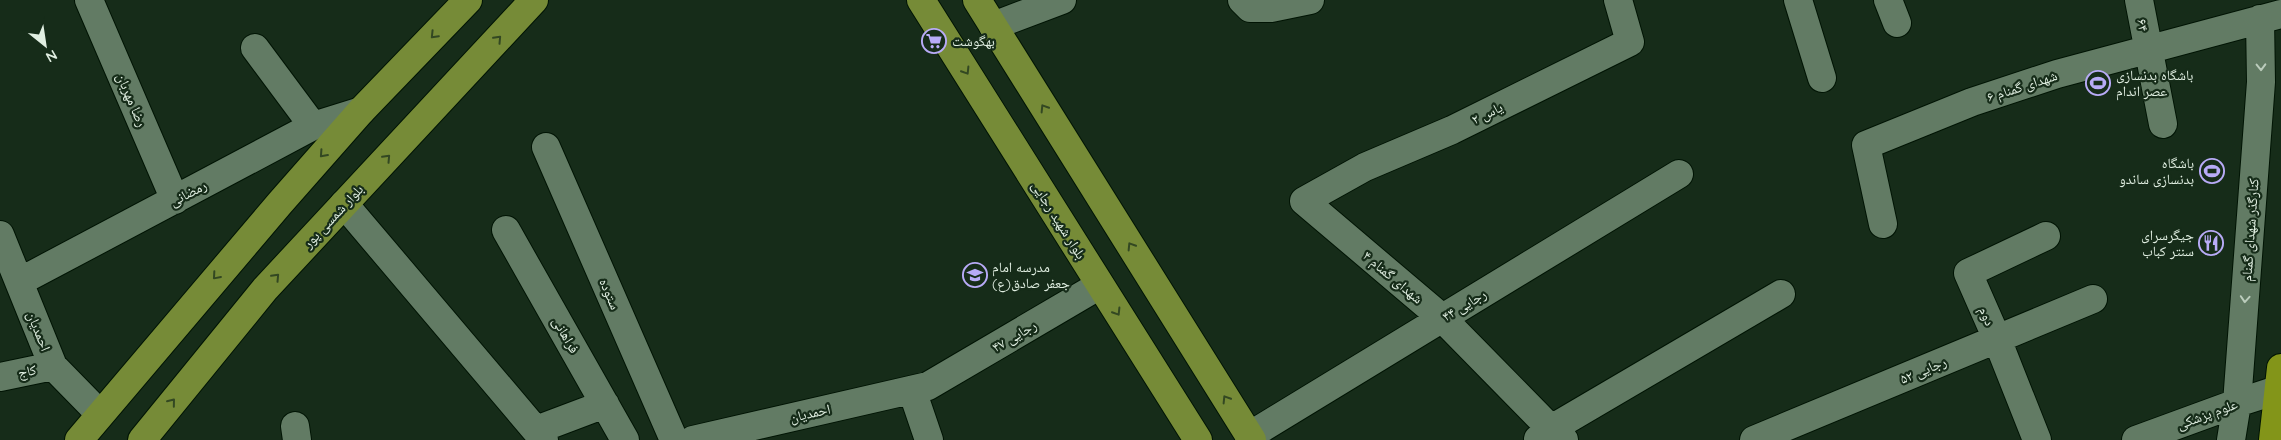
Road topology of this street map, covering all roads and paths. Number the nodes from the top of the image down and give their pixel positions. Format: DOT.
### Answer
graph roads {
  1 [pos="89,0"];
  2 [pos="468,0"];
  3 [pos="534,0"];
  4 [pos="921,0"];
  5 [pos="977,0"];
  6 [pos="1062,0"];
  7 [pos="1242,0"];
  8 [pos="1310,0"];
  9 [pos="1618,0"];
  10 [pos="1798,0"];
  11 [pos="2138,0"];
  12 [pos="2270,16"];
  13 [pos="993,26"];
  14 [pos="255,48"];
  15 [pos="2148,50"];
  16 [pos="1822,78"];
  17 [pos="361,111"];
  18 [pos="2163,124"];
  19 [pos="313,126"];
  20 [pos="546,148"];
  21 [pos="1679,174"];
  22 [pos="175,200"];
  23 [pos="1304,201"];
  24 [pos="344,204"];
  25 [pos="1883,224"];
  26 [pos="506,230"];
  27 [pos="0,235"];
  28 [pos="2046,236"];
  29 [pos="19,282"];
  30 [pos="1100,285"];
  31 [pos="1781,294"];
  32 [pos="2093,299"];
  33 [pos="1442,318"];
  34 [pos="1997,339"];
  35 [pos="53,366"];
  36 [pos="0,377"];
  37 [pos="2280,379"];
  38 [pos="920,388"];
  39 [pos="2237,403"];
  40 [pos="605,404"];
  41 [pos="100,414"];
  42 [pos="540,435"];
  43 [pos="1550,436"];
  44 [pos="1251,438"];
  45 [pos="79,440"];
  46 [pos="142,440"];
  47 [pos="625,440"];
  48 [pos="674,440"];
  49 [pos="693,440"];
  50 [pos="929,440"];
  51 [pos="1198,440"];
  52 [pos="1754,440"];
  53 [pos="2037,440"];
  54 [pos="2136,440"];
  55 [pos="2231,440"];
  56 [pos="2273,440"];
  1 -- 22 [label="street, رضا مهربان"];
  2 -- 17 [label="main road, one-way"];
  24 -- 3 [label="main road, بلوار شمسی پور, one-way"];
  4 -- 30 [label="main road, بلوار شهید رجایی, one-way"];
  5 -- 13 [label="main road"];
  6 -- 13 [label="street"];
  7 -- 8 [label="street"];
  9 -- 23 [label="street, یاس ۲"];
  10 -- 16 [label="street"];
  11 -- 15 [label="street, ۶۴"];
  12 -- 15 [label="street, شهدای گمنام ۶"];
  12 -- 39 [label="street, کنارگذر شهدای گمنام, one-way"];
  44 -- 13 [label="main road, one-way"];
  14 -- 19 [label="street"];
  15 -- 18 [label="street, ۶۴"];
  15 -- 25 [label="street, شهدای گمنام ۶"];
  17 -- 19 [label="street, رمضانی"];
  17 -- 41 [label="main road, one-way"];
  19 -- 22 [label="street, رمضانی"];
  20 -- 48 [label="street, ستوده"];
  21 -- 33 [label="street, رجایی ۴۴"];
  22 -- 29 [label="street, رمضانی"];
  23 -- 33 [label="street, شهدای گمنام ۴"];
  24 -- 42 [label="street"];
  46 -- 24 [label="main road, بلوار شمسی پور, one-way"];
  26 -- 40 [label="street, فراهانی"];
  27 -- 29 [label="street, احمدیان"];
  28 -- 34 [label="street, دوم"];
  29 -- 35 [label="street, احمدیان"];
  30 -- 38 [label="street, رجایی ۴۷"];
  30 -- 51 [label="main road, بلوار شهید رجایی, one-way"];
  31 -- 43 [label="street"];
  32 -- 34 [label="street, رجایی ۵۲"];
  33 -- 43 [label="street, شهدای گمنام ۴"];
  33 -- 44 [label="street, رجایی ۴۴"];
  34 -- 52 [label="street, رجایی ۵۲"];
  34 -- 53 [label="street, دوم"];
  35 -- 36 [label="street, کاج"];
  35 -- 41 [label="street, احمدیان"];
  37 -- 39 [label="street, علوم پزشکی"];
  37 -- 56 [label="highway"];
  38 -- 49 [label="street, احمدیان"];
  38 -- 50 [label="street"];
  39 -- 54 [label="street, علوم پزشکی"];
  39 -- 55 [label="street, کنارگذر شهدای گمنام"];
  40 -- 42 [label="street"];
  40 -- 47 [label="street, فراهانی"];
  41 -- 45 [label="main road"];
}
